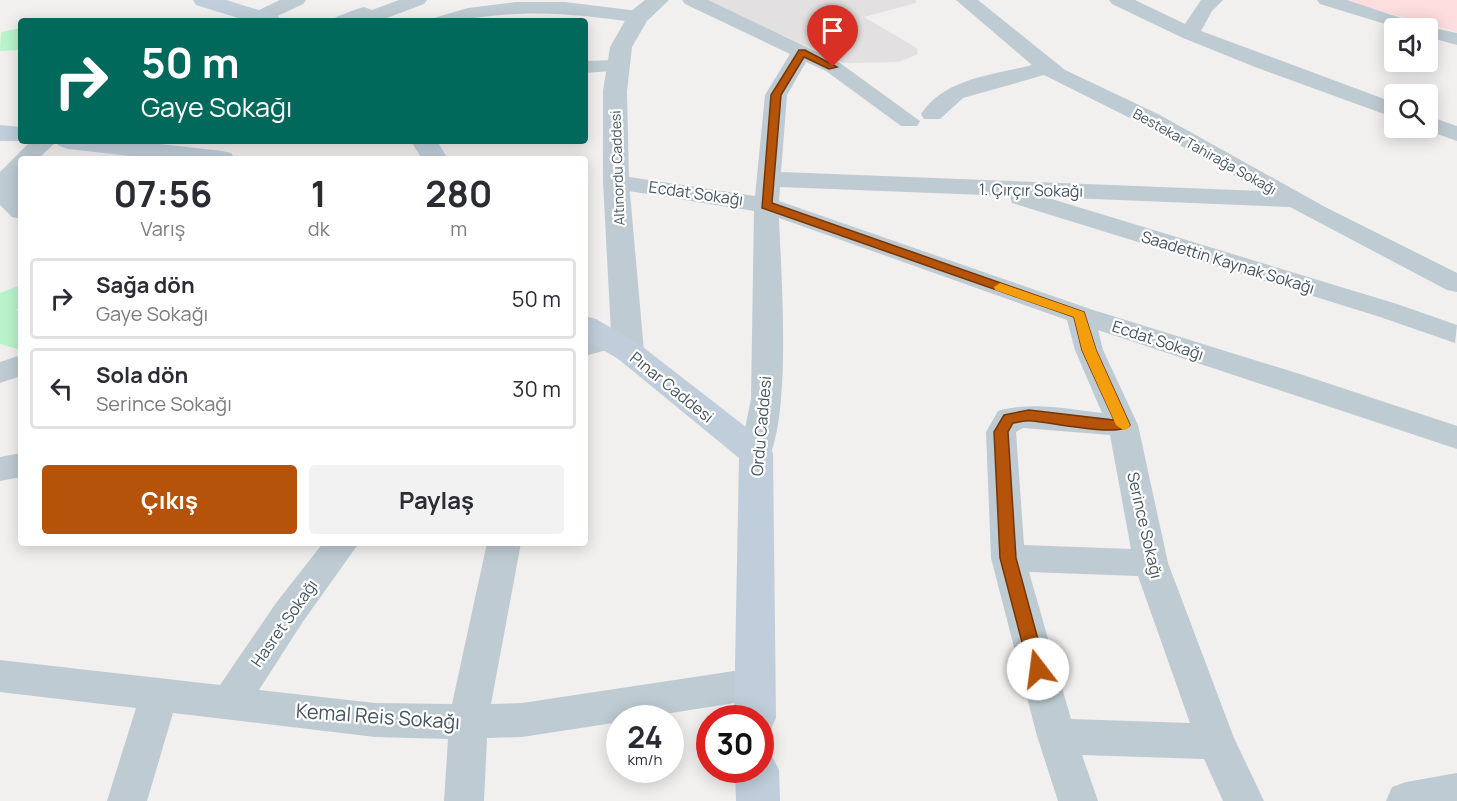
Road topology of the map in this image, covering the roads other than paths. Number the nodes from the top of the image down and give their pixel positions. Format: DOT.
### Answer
graph roads {
  1 [pos="204,0"];
  2 [pos="296,0"];
  3 [pos="417,0"];
  4 [pos="424,0"];
  5 [pos="658,0"];
  6 [pos="692,0"];
  7 [pos="966,0"];
  8 [pos="1119,0"];
  9 [pos="1213,0"];
  10 [pos="1327,0"];
  11 [pos="638,17"];
  12 [pos="262,18"];
  13 [pos="267,18"];
  14 [pos="351,18"];
  15 [pos="444,18"];
  16 [pos="453,18"];
  17 [pos="1385,18"];
  18 [pos="1190,34"];
  19 [pos="1438,34"];
  20 [pos="1457,39"];
  21 [pos="802,52"];
  22 [pos="617,66"];
  23 [pos="588,67"];
  24 [pos="1046,68"];
  25 [pos="1384,107"];
  26 [pos="932,114"];
  27 [pos="909,121"];
  28 [pos="1438,127"];
  29 [pos="0,133"];
  30 [pos="1457,134"];
  31 [pos="18,135"];
  32 [pos="42,144"];
  33 [pos="94,144"];
  34 [pos="28,156"];
  35 [pos="196,156"];
  36 [pos="18,164"];
  37 [pos="616,182"];
  38 [pos="1002,190"];
  39 [pos="767,192"];
  40 [pos="1294,200"];
  41 [pos="18,209"];
  42 [pos="1457,284"];
  43 [pos="1080,315"];
  44 [pos="1455,334"];
  45 [pos="602,341"];
  46 [pos="0,354"];
  47 [pos="18,362"];
  48 [pos="18,364"];
  49 [pos="0,373"];
  50 [pos="1123,425"];
  51 [pos="1457,438"];
  52 [pos="756,453"];
  53 [pos="18,466"];
  54 [pos="0,469"];
  55 [pos="340,546"];
  56 [pos="503,546"];
  57 [pos="1008,558"];
  58 [pos="1151,563"];
  59 [pos="0,676"];
  60 [pos="159,696"];
  61 [pos="755,701"];
  62 [pos="229,704"];
  63 [pos="468,722"];
  64 [pos="1056,736"];
  65 [pos="1216,742"];
  66 [pos="757,783"];
  67 [pos="1457,792"];
  68 [pos="127,801"];
  69 [pos="464,801"];
  70 [pos="758,801"];
  71 [pos="1078,801"];
  72 [pos="1244,801"];
  73 [pos="1406,801"];
  1 -- 12 [label="main road"];
  2 -- 13 [label="street"];
  3 -- 14 [label="street"];
  4 -- 15 [label="street"];
  5 -- 11 [label="street, Altınordu Caddesi"];
  6 -- 21 [label="street"];
  7 -- 24 [label="street, Bestekar Tahirağa Sokağı"];
  8 -- 18 [label="street"];
  9 -- 18 [label="street"];
  10 -- 17 [label="street"];
  11 -- 16 [label="street"];
  11 -- 22 [label="street, Altınordu Caddesi"];
  18 -- 25 [label="street"];
  19 -- 20 [label="street"];
  21 -- 27 [label="street"];
  21 -- 39 [label="street, Ordu Caddesi"];
  22 -- 23 [label="street"];
  22 -- 37 [label="street, Altınordu Caddesi"];
  24 -- 26 [label="street"];
  24 -- 40 [label="street, Bestekar Tahirağa Sokağı"];
  28 -- 30 [label="street"];
  29 -- 31 [label="main road"];
  32 -- 34 [label="street"];
  33 -- 35 [label="main road"];
  36 -- 41 [label="street"];
  37 -- 39 [label="street, Ecdat Sokağı"];
  37 -- 45 [label="street, Altınordu Caddesi"];
  38 -- 39 [label="street, 1. Çırçır Sokağı"];
  38 -- 40 [label="street, 1. Çırçır Sokağı"];
  38 -- 44 [label="street, Saadettin Kaynak Sokağı"];
  39 -- 43 [label="street, Ecdat Sokağı"];
  39 -- 52 [label="street, Ordu Caddesi"];
  40 -- 42 [label="street, Bestekar Tahirağa Sokağı"];
  43 -- 50 [label="street, Serince Sokağı"];
  43 -- 51 [label="street, Ecdat Sokağı"];
  45 -- 52 [label="main road, Pınar Caddesi"];
  46 -- 47 [label="street"];
  48 -- 49 [label="street"];
  50 -- 57 [label="street"];
  50 -- 58 [label="street, Serince Sokağı"];
  52 -- 61 [label="main road, Ordu Caddesi"];
  53 -- 54 [label="street"];
  55 -- 62 [label="street, Hasret Sokağı"];
  56 -- 63 [label="street"];
  57 -- 58 [label="street"];
  57 -- 64 [label="street"];
  58 -- 65 [label="street, Serince Sokağı"];
  59 -- 60 [label="street, Kemal Reis Sokağı"];
  60 -- 62 [label="street, Kemal Reis Sokağı"];
  60 -- 68 [label="street"];
  61 -- 63 [label="street, Kemal Reis Sokağı"];
  62 -- 63 [label="street, Kemal Reis Sokağı"];
  63 -- 69 [label="street"];
  64 -- 65 [label="street"];
  64 -- 71 [label="street"];
  65 -- 72 [label="street, Serince Sokağı"];
  66 -- 70 [label="main road"];
  67 -- 73 [label="street"];
}
